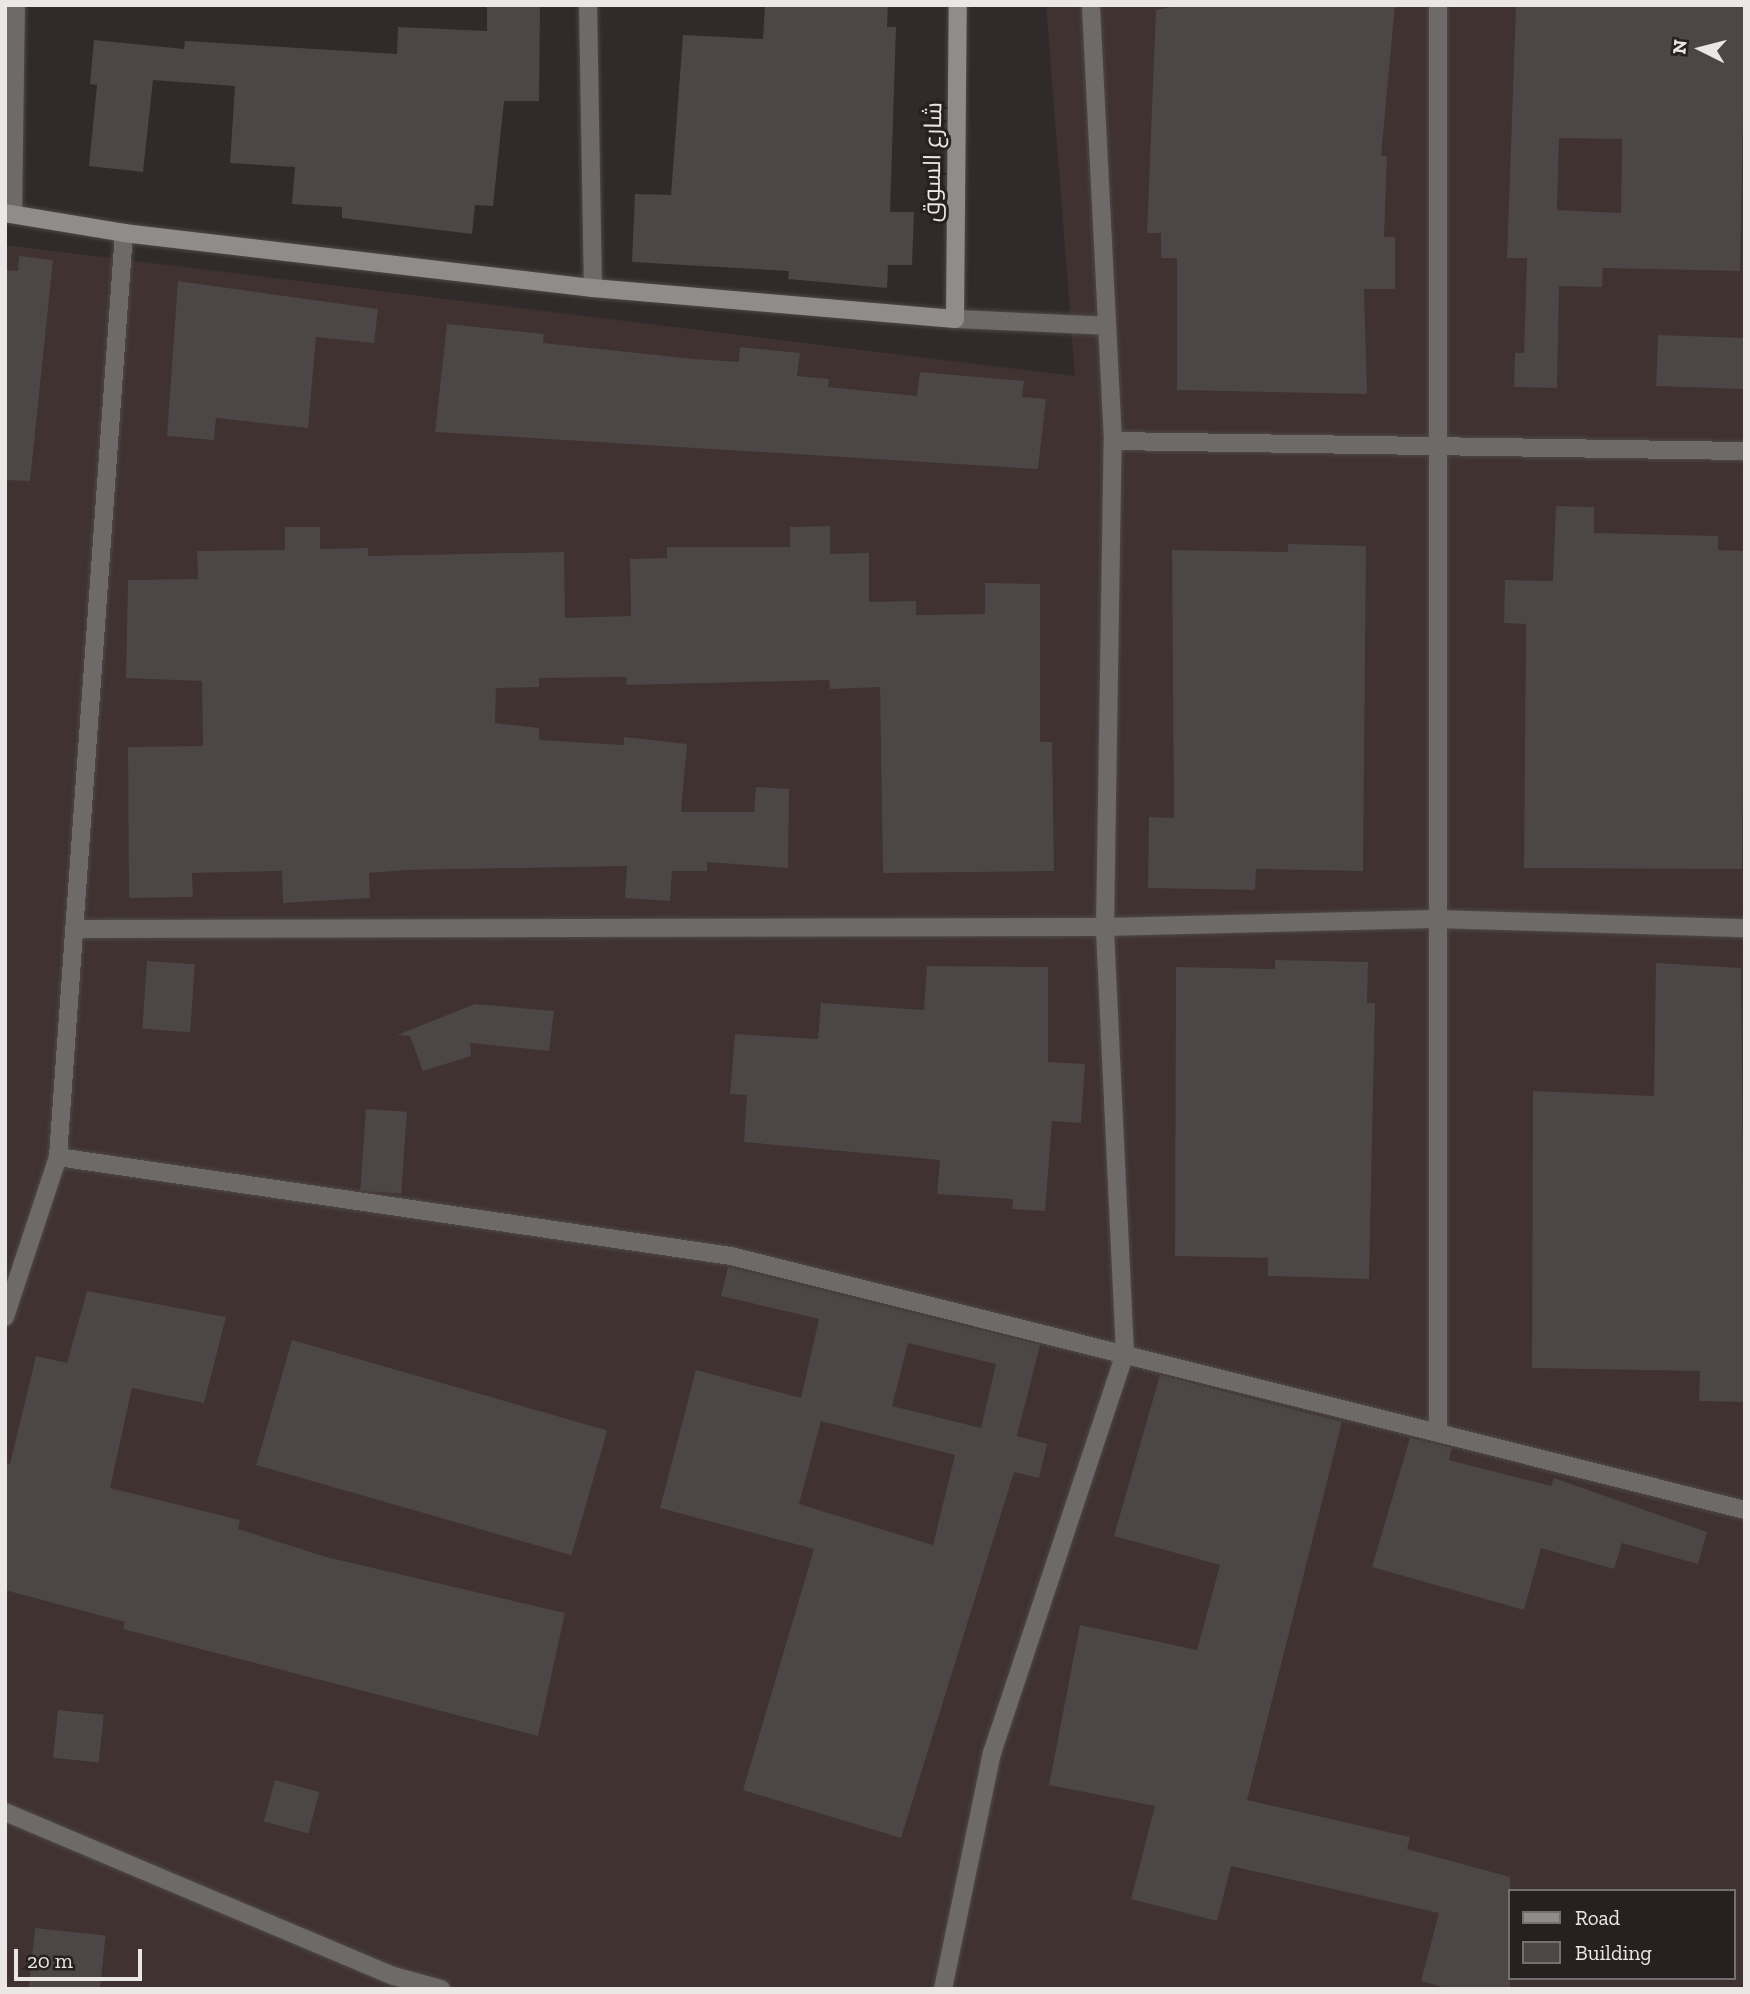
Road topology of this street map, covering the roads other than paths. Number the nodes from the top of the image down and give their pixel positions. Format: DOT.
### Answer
graph roads {
  1 [pos="16,5"];
  2 [pos="588,5"];
  3 [pos="958,5"];
  4 [pos="1091,5"];
  5 [pos="1438,5"];
  6 [pos="9,214"];
  7 [pos="124,233"];
  8 [pos="593,288"];
  9 [pos="955,319"];
  10 [pos="1107,326"];
  11 [pos="1113,441"];
  12 [pos="1436,446"];
  13 [pos="1745,451"];
  14 [pos="1436,919"];
  15 [pos="1105,927"];
  16 [pos="1745,928"];
  17 [pos="77,929"];
  18 [pos="58,1157"];
  19 [pos="5,1317"];
  20 [pos="1125,1354"];
  21 [pos="1438,1433"];
  22 [pos="1745,1510"];
  23 [pos="5,1812"];
  24 [pos="441,1989"];
  25 [pos="943,1989"];
  1 -- 6 [label="street"];
  2 -- 8 [label="street"];
  3 -- 9 [label="street, شارع السوق"];
  4 -- 10 [label="street"];
  5 -- 12 [label="street"];
  6 -- 7 [label="street"];
  7 -- 8 [label="street"];
  7 -- 17 [label="street"];
  8 -- 9 [label="street"];
  9 -- 10 [label="street"];
  10 -- 11 [label="street"];
  11 -- 12 [label="street"];
  11 -- 15 [label="street"];
  12 -- 13 [label="street"];
  12 -- 14 [label="street"];
  14 -- 15 [label="street"];
  14 -- 16 [label="street"];
  14 -- 21 [label="street"];
  15 -- 17 [label="street"];
  15 -- 20 [label="street"];
  17 -- 18 [label="street"];
  18 -- 19 [label="street"];
  18 -- 20 [label="street"];
  20 -- 21 [label="street"];
  20 -- 25 [label="street"];
  21 -- 22 [label="street"];
  23 -- 24 [label="street"];
}
